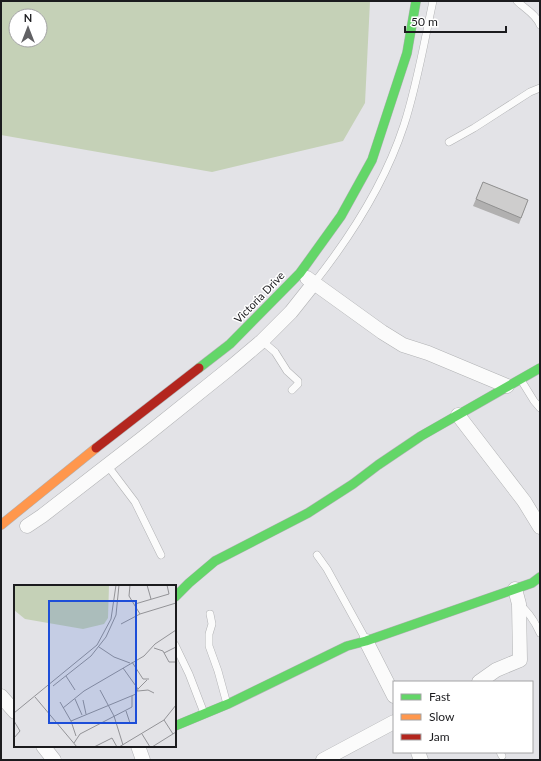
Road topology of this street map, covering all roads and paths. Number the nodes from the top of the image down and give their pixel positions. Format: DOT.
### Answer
graph roads {
  1 [pos="416,1"];
  2 [pos="433,1"];
  3 [pos="517,1"];
  4 [pos="539,20"];
  5 [pos="540,88"];
  6 [pos="449,142"];
  7 [pos="300,273"];
  8 [pos="314,283"];
  9 [pos="262,341"];
  10 [pos="540,368"];
  11 [pos="520,380"];
  12 [pos="507,386"];
  13 [pos="292,390"];
  14 [pos="540,408"];
  15 [pos="458,415"];
  16 [pos="107,465"];
  17 [pos="1,525"];
  18 [pos="27,526"];
  19 [pos="540,527"];
  20 [pos="161,555"];
  21 [pos="317,555"];
  22 [pos="540,577"];
  23 [pos="515,589"];
  24 [pos="176,596"];
  25 [pos="519,604"];
  26 [pos="210,614"];
  27 [pos="540,633"];
  28 [pos="366,641"];
  29 [pos="176,647"];
  30 [pos="480,681"];
  31 [pos="393,694"];
  32 [pos="1,696"];
  33 [pos="228,704"];
  34 [pos="14,711"];
  35 [pos="204,713"];
  36 [pos="393,723"];
  37 [pos="176,726"];
  38 [pos="44,747"];
  39 [pos="138,747"];
  40 [pos="54,760"];
  41 [pos="143,760"];
  42 [pos="323,760"];
  1 -- 7 [label="street, Victoria Drive"];
  2 -- 8 [label="lane"];
  3 -- 4 [label="lane"];
  5 -- 6 [label="lane"];
  7 -- 8 [label="street"];
  7 -- 17 [label="street, Victoria Drive"];
  8 -- 9 [label="street"];
  8 -- 12 [label="street"];
  9 -- 13 [label="lane"];
  9 -- 16 [label="street"];
  10 -- 11 [label="street"];
  11 -- 12 [label="street"];
  11 -- 14 [label="lane"];
  12 -- 15 [label="street"];
  15 -- 19 [label="street"];
  15 -- 24 [label="street"];
  16 -- 18 [label="street"];
  16 -- 20 [label="lane"];
  21 -- 28 [label="lane"];
  22 -- 23 [label="street"];
  23 -- 25 [label="street"];
  23 -- 28 [label="street"];
  25 -- 27 [label="lane"];
  25 -- 30 [label="street"];
  26 -- 33 [label="lane"];
  28 -- 31 [label="street"];
  28 -- 33 [label="street"];
  29 -- 35 [label="lane"];
  32 -- 34 [label="street"];
  33 -- 35 [label="street"];
  35 -- 37 [label="street"];
  36 -- 42 [label="street"];
  38 -- 40 [label="street"];
  39 -- 41 [label="street"];
}
